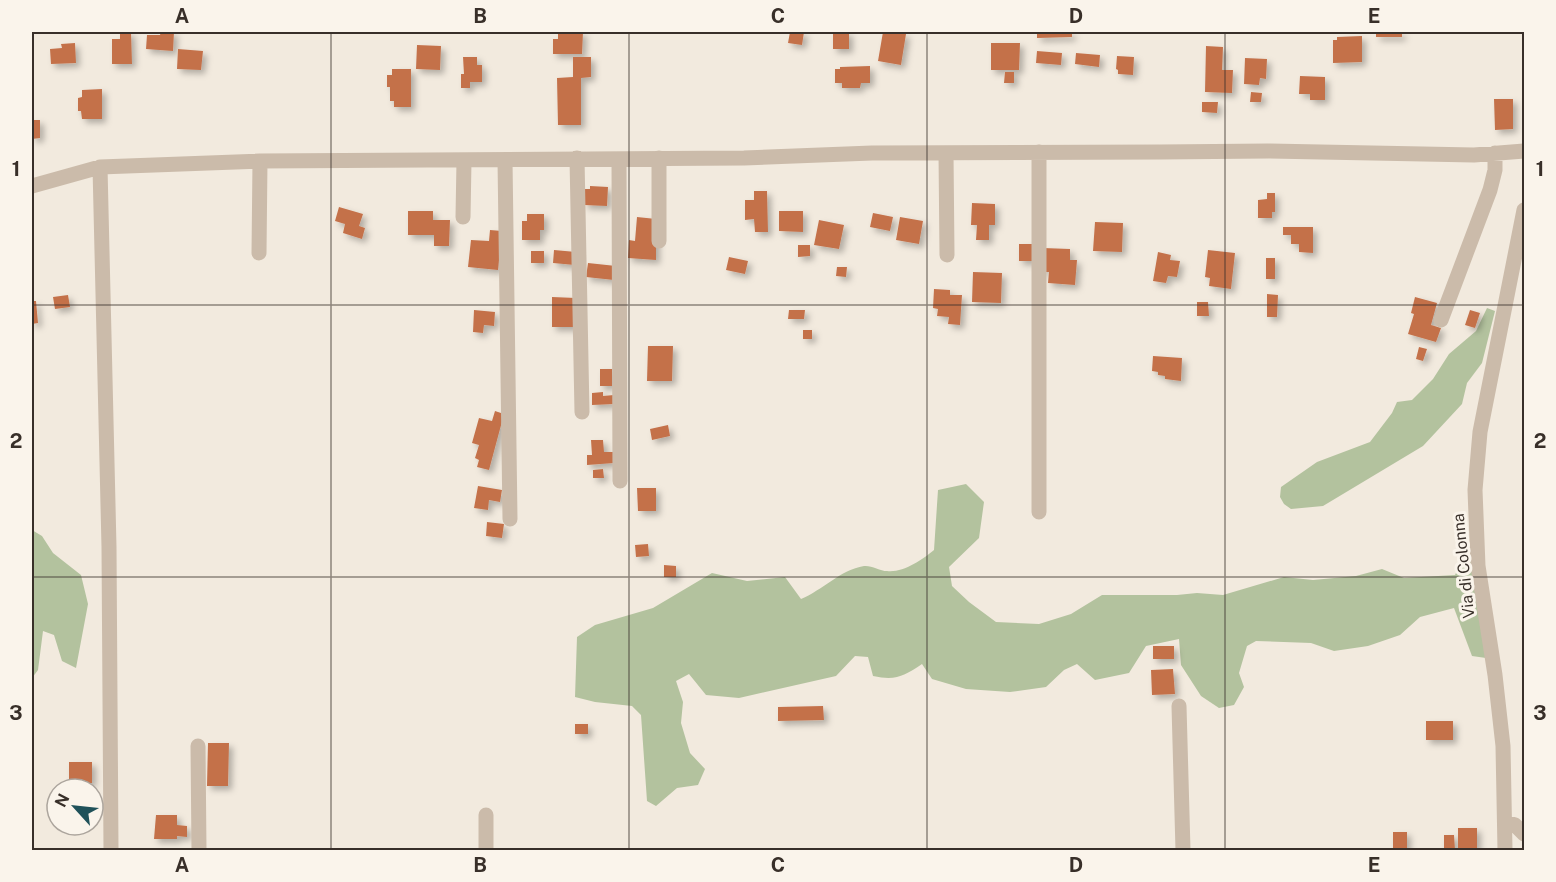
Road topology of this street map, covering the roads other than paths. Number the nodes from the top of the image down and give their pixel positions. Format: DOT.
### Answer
graph roads {
  1 [pos="1524,151"];
  2 [pos="1039,152"];
  3 [pos="946,153"];
  4 [pos="1495,153"];
  5 [pos="578,158"];
  6 [pos="659,158"];
  7 [pos="619,159"];
  8 [pos="505,160"];
  9 [pos="260,161"];
  10 [pos="464,161"];
  11 [pos="100,167"];
  12 [pos="32,186"];
  13 [pos="1524,210"];
  14 [pos="463,217"];
  15 [pos="659,241"];
  16 [pos="259,253"];
  17 [pos="947,255"];
  18 [pos="1441,320"];
  19 [pos="582,412"];
  20 [pos="620,481"];
  21 [pos="1039,512"];
  22 [pos="510,519"];
  23 [pos="1179,706"];
  24 [pos="198,746"];
  25 [pos="486,815"];
  26 [pos="1505,822"];
  27 [pos="1524,834"];
  28 [pos="111,850"];
  29 [pos="199,850"];
  30 [pos="486,850"];
  31 [pos="1183,850"];
  32 [pos="1505,850"];
  1 -- 4 [label="street"];
  2 -- 3 [label="street"];
  2 -- 4 [label="street"];
  2 -- 21 [label="street"];
  3 -- 6 [label="street"];
  3 -- 17 [label="street"];
  4 -- 18 [label="street"];
  5 -- 7 [label="street"];
  5 -- 8 [label="street"];
  5 -- 19 [label="street"];
  6 -- 7 [label="street"];
  6 -- 15 [label="street"];
  7 -- 20 [label="street"];
  8 -- 10 [label="street"];
  8 -- 22 [label="street"];
  9 -- 10 [label="street"];
  9 -- 11 [label="street"];
  9 -- 16 [label="street"];
  10 -- 14 [label="street"];
  11 -- 12 [label="street"];
  11 -- 28 [label="street"];
  13 -- 26 [label="street, Via di Colonna"];
  23 -- 31 [label="street"];
  24 -- 29 [label="street"];
  25 -- 30 [label="street"];
  26 -- 27 [label="street"];
  26 -- 32 [label="street, Via di Colonna"];
}
